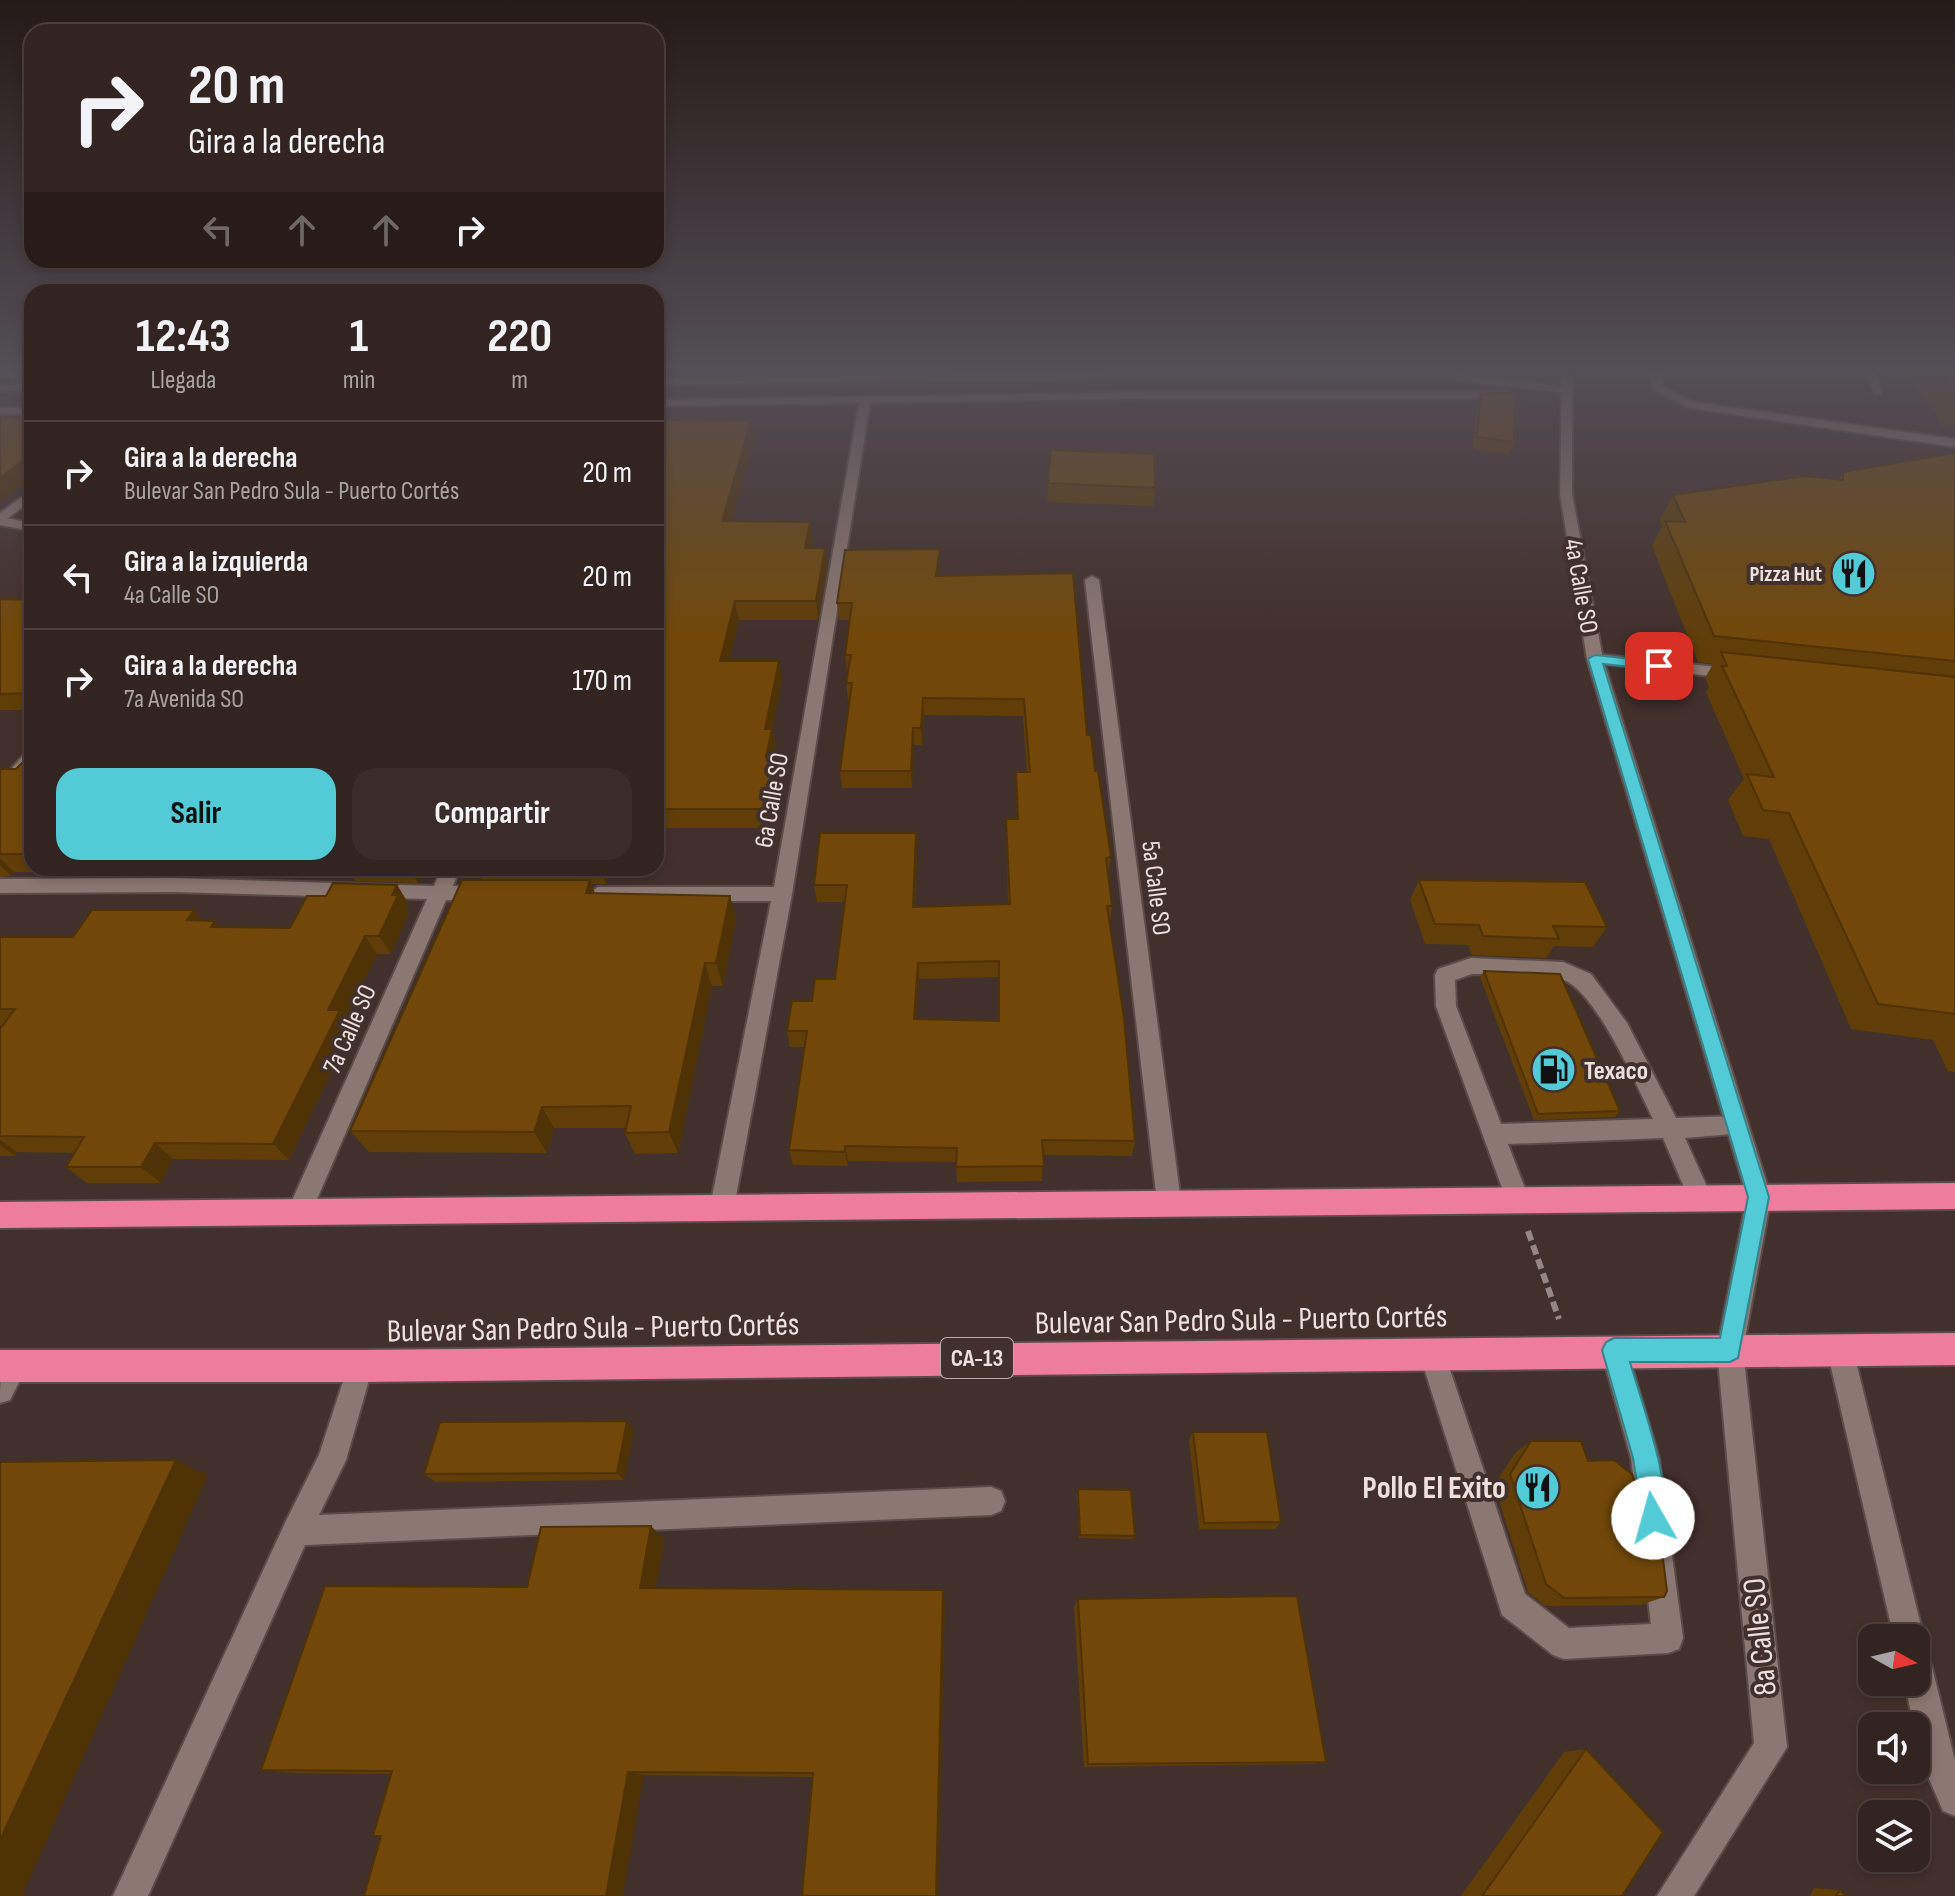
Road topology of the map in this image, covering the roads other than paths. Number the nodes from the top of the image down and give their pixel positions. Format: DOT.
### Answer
graph roads {
  1 [pos="855,460"];
  2 [pos="1566,460"];
  3 [pos="24,500"];
  4 [pos="0,520"];
  5 [pos="24,525"];
  6 [pos="1092,580"];
  7 [pos="1595,659"];
  8 [pos="1753,676"];
  9 [pos="24,765"];
  10 [pos="0,793"];
  11 [pos="179,876"];
  12 [pos="447,876"];
  13 [pos="173,885"];
  14 [pos="0,886"];
  15 [pos="439,894"];
  16 [pos="501,894"];
  17 [pos="579,894"];
  18 [pos="782,894"];
  19 [pos="1736,1126"];
  20 [pos="1670,1129"];
  21 [pos="1493,1134"];
  22 [pos="1955,1196"];
  23 [pos="1759,1197"];
  24 [pos="1700,1198"];
  25 [pos="1517,1199"];
  26 [pos="1169,1202"];
  27 [pos="722,1207"];
  28 [pos="299,1212"];
  29 [pos="0,1215"];
  30 [pos="1955,1349"];
  31 [pos="1614,1350"];
  32 [pos="1730,1350"];
  33 [pos="1840,1350"];
  34 [pos="1432,1352"];
  35 [pos="360,1366"];
  36 [pos="5,1374"];
  37 [pos="991,1501"];
  38 [pos="296,1531"];
  39 [pos="1906,1624"];
  40 [pos="1923,1696"];
  41 [pos="1955,1799"];
  42 [pos="130,1896"];
  43 [pos="1674,1896"];
  1 -- 18 [label="street, 6a Calle SO"];
  2 -- 7 [label="street, 4a Calle SO"];
  3 -- 4 [label="street"];
  4 -- 5 [label="street"];
  6 -- 26 [label="street, 5a Calle SO"];
  7 -- 8 [label="street"];
  7 -- 19 [label="street, 4a Calle SO"];
  9 -- 10 [label="street"];
  11 -- 13 [label="street"];
  12 -- 15 [label="street, 7a Calle SO"];
  13 -- 14 [label="street"];
  13 -- 15 [label="street"];
  15 -- 16 [label="street"];
  15 -- 28 [label="street, 7a Calle SO"];
  17 -- 18 [label="street"];
  18 -- 27 [label="street, 6a Calle SO"];
  19 -- 20 [label="street"];
  19 -- 23 [label="street, 4a Calle SO"];
  20 -- 21 [label="street"];
  20 -- 21 [label="street"];
  20 -- 24 [label="street"];
  21 -- 25 [label="street"];
  22 -- 23 [label="highway"];
  23 -- 24 [label="highway"];
  23 -- 32 [label="street, 4a Calle SO"];
  24 -- 25 [label="highway"];
  25 -- 26 [label="highway"];
  26 -- 27 [label="highway"];
  27 -- 28 [label="highway"];
  28 -- 29 [label="highway"];
  30 -- 33 [label="highway, Bulevar San Pedro Sula - Puerto Cortés / CA-13"];
  31 -- 32 [label="highway, Bulevar San Pedro Sula - Puerto Cortés / CA-13"];
  31 -- 34 [label="highway, Bulevar San Pedro Sula - Puerto Cortés / CA-13"];
  31 -- 34 [label="street"];
  32 -- 33 [label="highway, Bulevar San Pedro Sula - Puerto Cortés / CA-13"];
  32 -- 43 [label="street, 8a Calle SO"];
  33 -- 39 [label="street"];
  34 -- 35 [label="highway, Bulevar San Pedro Sula - Puerto Cortés / CA-13"];
  35 -- 36 [label="highway, Bulevar San Pedro Sula - Puerto Cortés / CA-13"];
  35 -- 38 [label="street"];
  37 -- 38 [label="street"];
  38 -- 42 [label="street"];
  40 -- 41 [label="street"];
}
